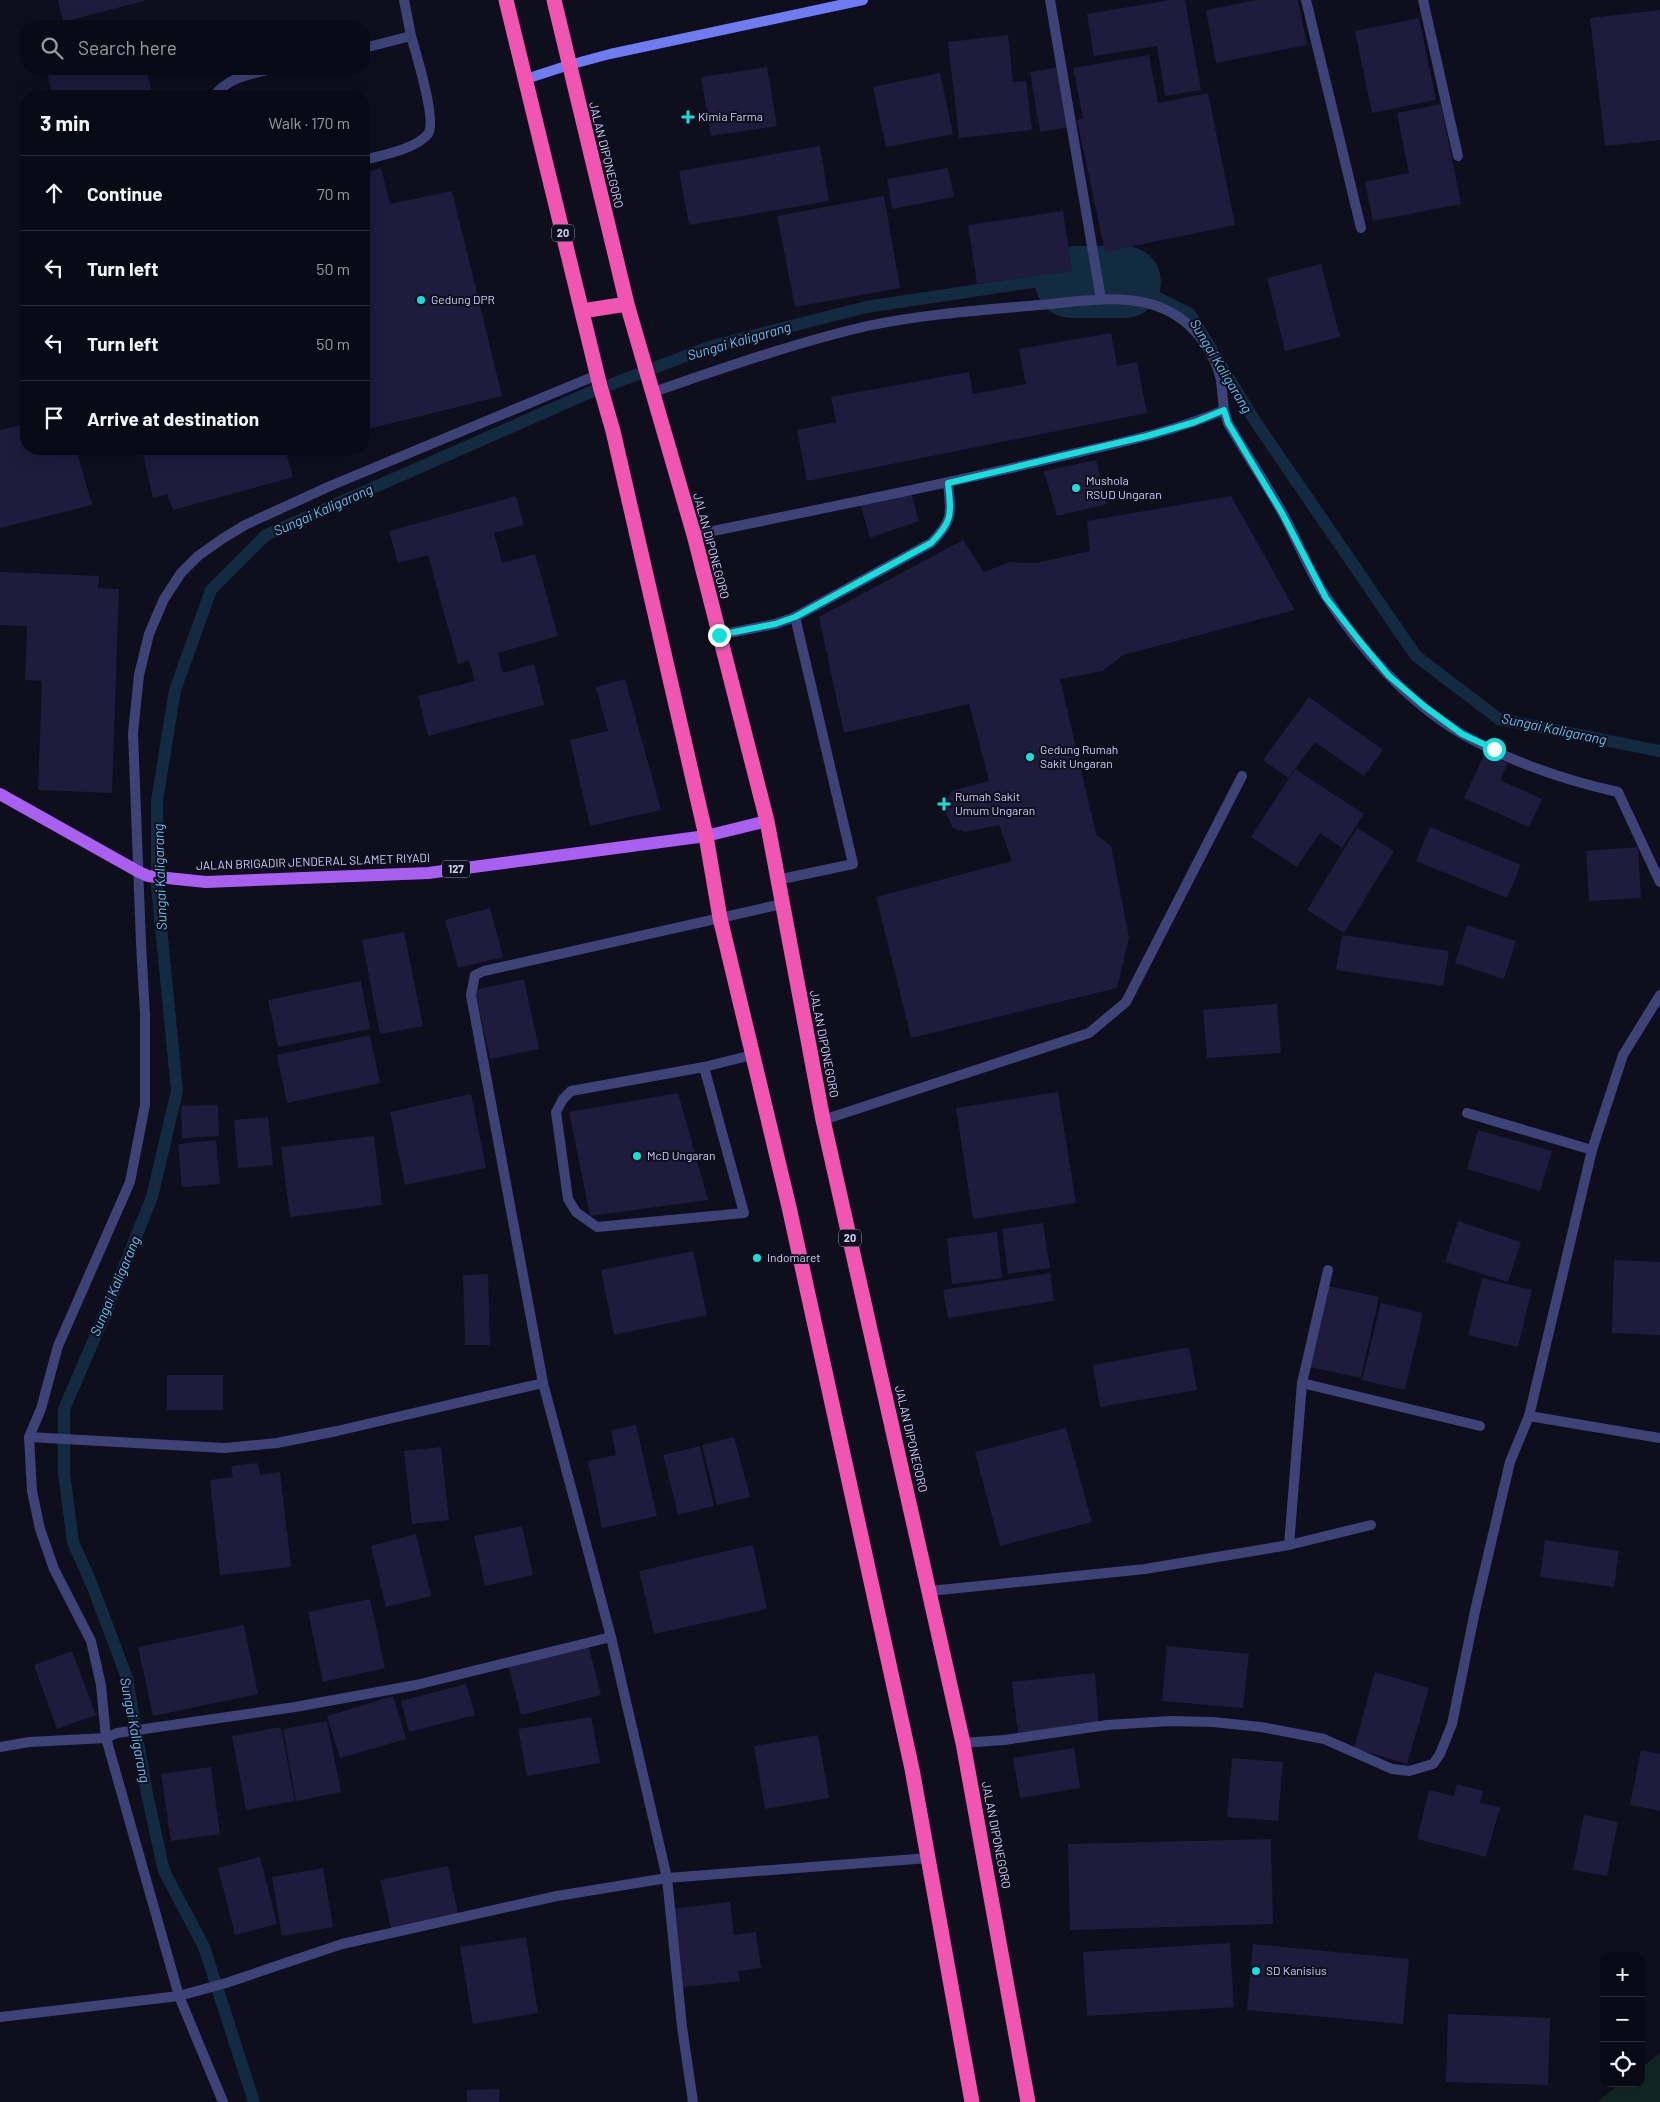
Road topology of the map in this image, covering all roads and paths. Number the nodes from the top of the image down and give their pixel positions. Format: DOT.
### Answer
graph roads {
  1 [pos="404,0"];
  2 [pos="506,0"];
  3 [pos="554,0"];
  4 [pos="863,0"];
  5 [pos="1050,0"];
  6 [pos="1306,0"];
  7 [pos="1423,0"];
  8 [pos="411,36"];
  9 [pos="370,46"];
  10 [pos="569,65"];
  11 [pos="245,75"];
  12 [pos="526,79"];
  13 [pos="219,90"];
  14 [pos="1458,156"];
  15 [pos="370,158"];
  16 [pos="1361,228"];
  17 [pos="1101,298"];
  18 [pos="627,304"];
  19 [pos="582,311"];
  20 [pos="598,381"];
  21 [pos="652,385"];
  22 [pos="1224,410"];
  23 [pos="948,483"];
  24 [pos="694,535"];
  25 [pos="795,617"];
  26 [pos="719,635"];
  27 [pos="1242,776"];
  28 [pos="0,794"];
  29 [pos="766,821"];
  30 [pos="706,836"];
  31 [pos="143,874"];
  32 [pos="777,880"];
  33 [pos="1660,882"];
  34 [pos="782,904"];
  35 [pos="720,918"];
  36 [pos="1660,995"];
  37 [pos="752,1054"];
  38 [pos="704,1067"];
  39 [pos="1467,1113"];
  40 [pos="824,1120"];
  41 [pos="1592,1150"];
  42 [pos="1328,1270"];
  43 [pos="543,1383"];
  44 [pos="1302,1383"];
  45 [pos="1529,1416"];
  46 [pos="1480,1426"];
  47 [pos="33,1438"];
  48 [pos="1660,1438"];
  49 [pos="1371,1525"];
  50 [pos="1289,1545"];
  51 [pos="930,1591"];
  52 [pos="611,1637"];
  53 [pos="106,1738"];
  54 [pos="963,1743"];
  55 [pos="0,1748"];
  56 [pos="928,1858"];
  57 [pos="667,1878"];
  58 [pos="180,1996"];
  59 [pos="0,2018"];
  60 [pos="224,2102"];
  61 [pos="693,2102"];
  62 [pos="972,2102"];
  63 [pos="1028,2102"];
  1 -- 8 [label="street"];
  2 -- 12 [label="highway, 20"];
  3 -- 10 [label="highway, JALAN DIPONEGORO / 20"];
  4 -- 10 [label="main road"];
  5 -- 17 [label="street"];
  6 -- 16 [label="street"];
  7 -- 14 [label="street"];
  8 -- 9 [label="street"];
  8 -- 15 [label="street"];
  10 -- 12 [label="main road"];
  10 -- 18 [label="highway, JALAN DIPONEGORO / 20"];
  11 -- 13 [label="street"];
  12 -- 19 [label="highway, 20"];
  17 -- 21 [label="street"];
  17 -- 22 [label="street"];
  18 -- 19 [label="highway"];
  18 -- 21 [label="highway, JALAN DIPONEGORO / 20"];
  19 -- 20 [label="highway, 20"];
  20 -- 30 [label="highway, 20"];
  20 -- 31 [label="street"];
  21 -- 24 [label="highway, JALAN DIPONEGORO / 20"];
  22 -- 23 [label="street"];
  22 -- 33 [label="street"];
  23 -- 24 [label="street"];
  23 -- 25 [label="street"];
  24 -- 26 [label="highway, JALAN DIPONEGORO / 20"];
  25 -- 26 [label="street"];
  25 -- 32 [label="street"];
  26 -- 29 [label="highway, JALAN DIPONEGORO / 20"];
  27 -- 40 [label="street"];
  28 -- 31 [label="main road, JALAN BRIGADIR JENDERAL SLAMET RIYADI / 127"];
  29 -- 30 [label="main road, JALAN BRIGADIR JENDERAL SLAMET RIYADI"];
  29 -- 32 [label="highway, JALAN DIPONEGORO / 20"];
  30 -- 31 [label="main road, JALAN BRIGADIR JENDERAL SLAMET RIYADI / 127"];
  30 -- 35 [label="highway, 20"];
  31 -- 47 [label="street"];
  32 -- 34 [label="highway, JALAN DIPONEGORO / 20"];
  34 -- 35 [label="street"];
  34 -- 40 [label="highway, JALAN DIPONEGORO / 20"];
  35 -- 37 [label="highway, 20"];
  35 -- 43 [label="street"];
  36 -- 41 [label="street"];
  37 -- 38 [label="street"];
  37 -- 56 [label="highway, 20"];
  38 -- 38 [label="street"];
  39 -- 41 [label="street"];
  40 -- 51 [label="highway, JALAN DIPONEGORO / 20"];
  41 -- 45 [label="street"];
  42 -- 44 [label="street"];
  43 -- 47 [label="street"];
  43 -- 52 [label="street"];
  44 -- 46 [label="street"];
  44 -- 50 [label="street"];
  45 -- 48 [label="street"];
  45 -- 54 [label="street"];
  47 -- 53 [label="street"];
  49 -- 50 [label="street"];
  50 -- 51 [label="street"];
  51 -- 54 [label="highway, JALAN DIPONEGORO / 20"];
  52 -- 53 [label="street"];
  52 -- 57 [label="street"];
  53 -- 55 [label="street"];
  53 -- 58 [label="street"];
  54 -- 63 [label="highway, JALAN DIPONEGORO / 20"];
  56 -- 57 [label="street"];
  56 -- 62 [label="highway, 20"];
  57 -- 58 [label="street"];
  57 -- 61 [label="street"];
  58 -- 59 [label="street"];
  58 -- 60 [label="street"];
}
